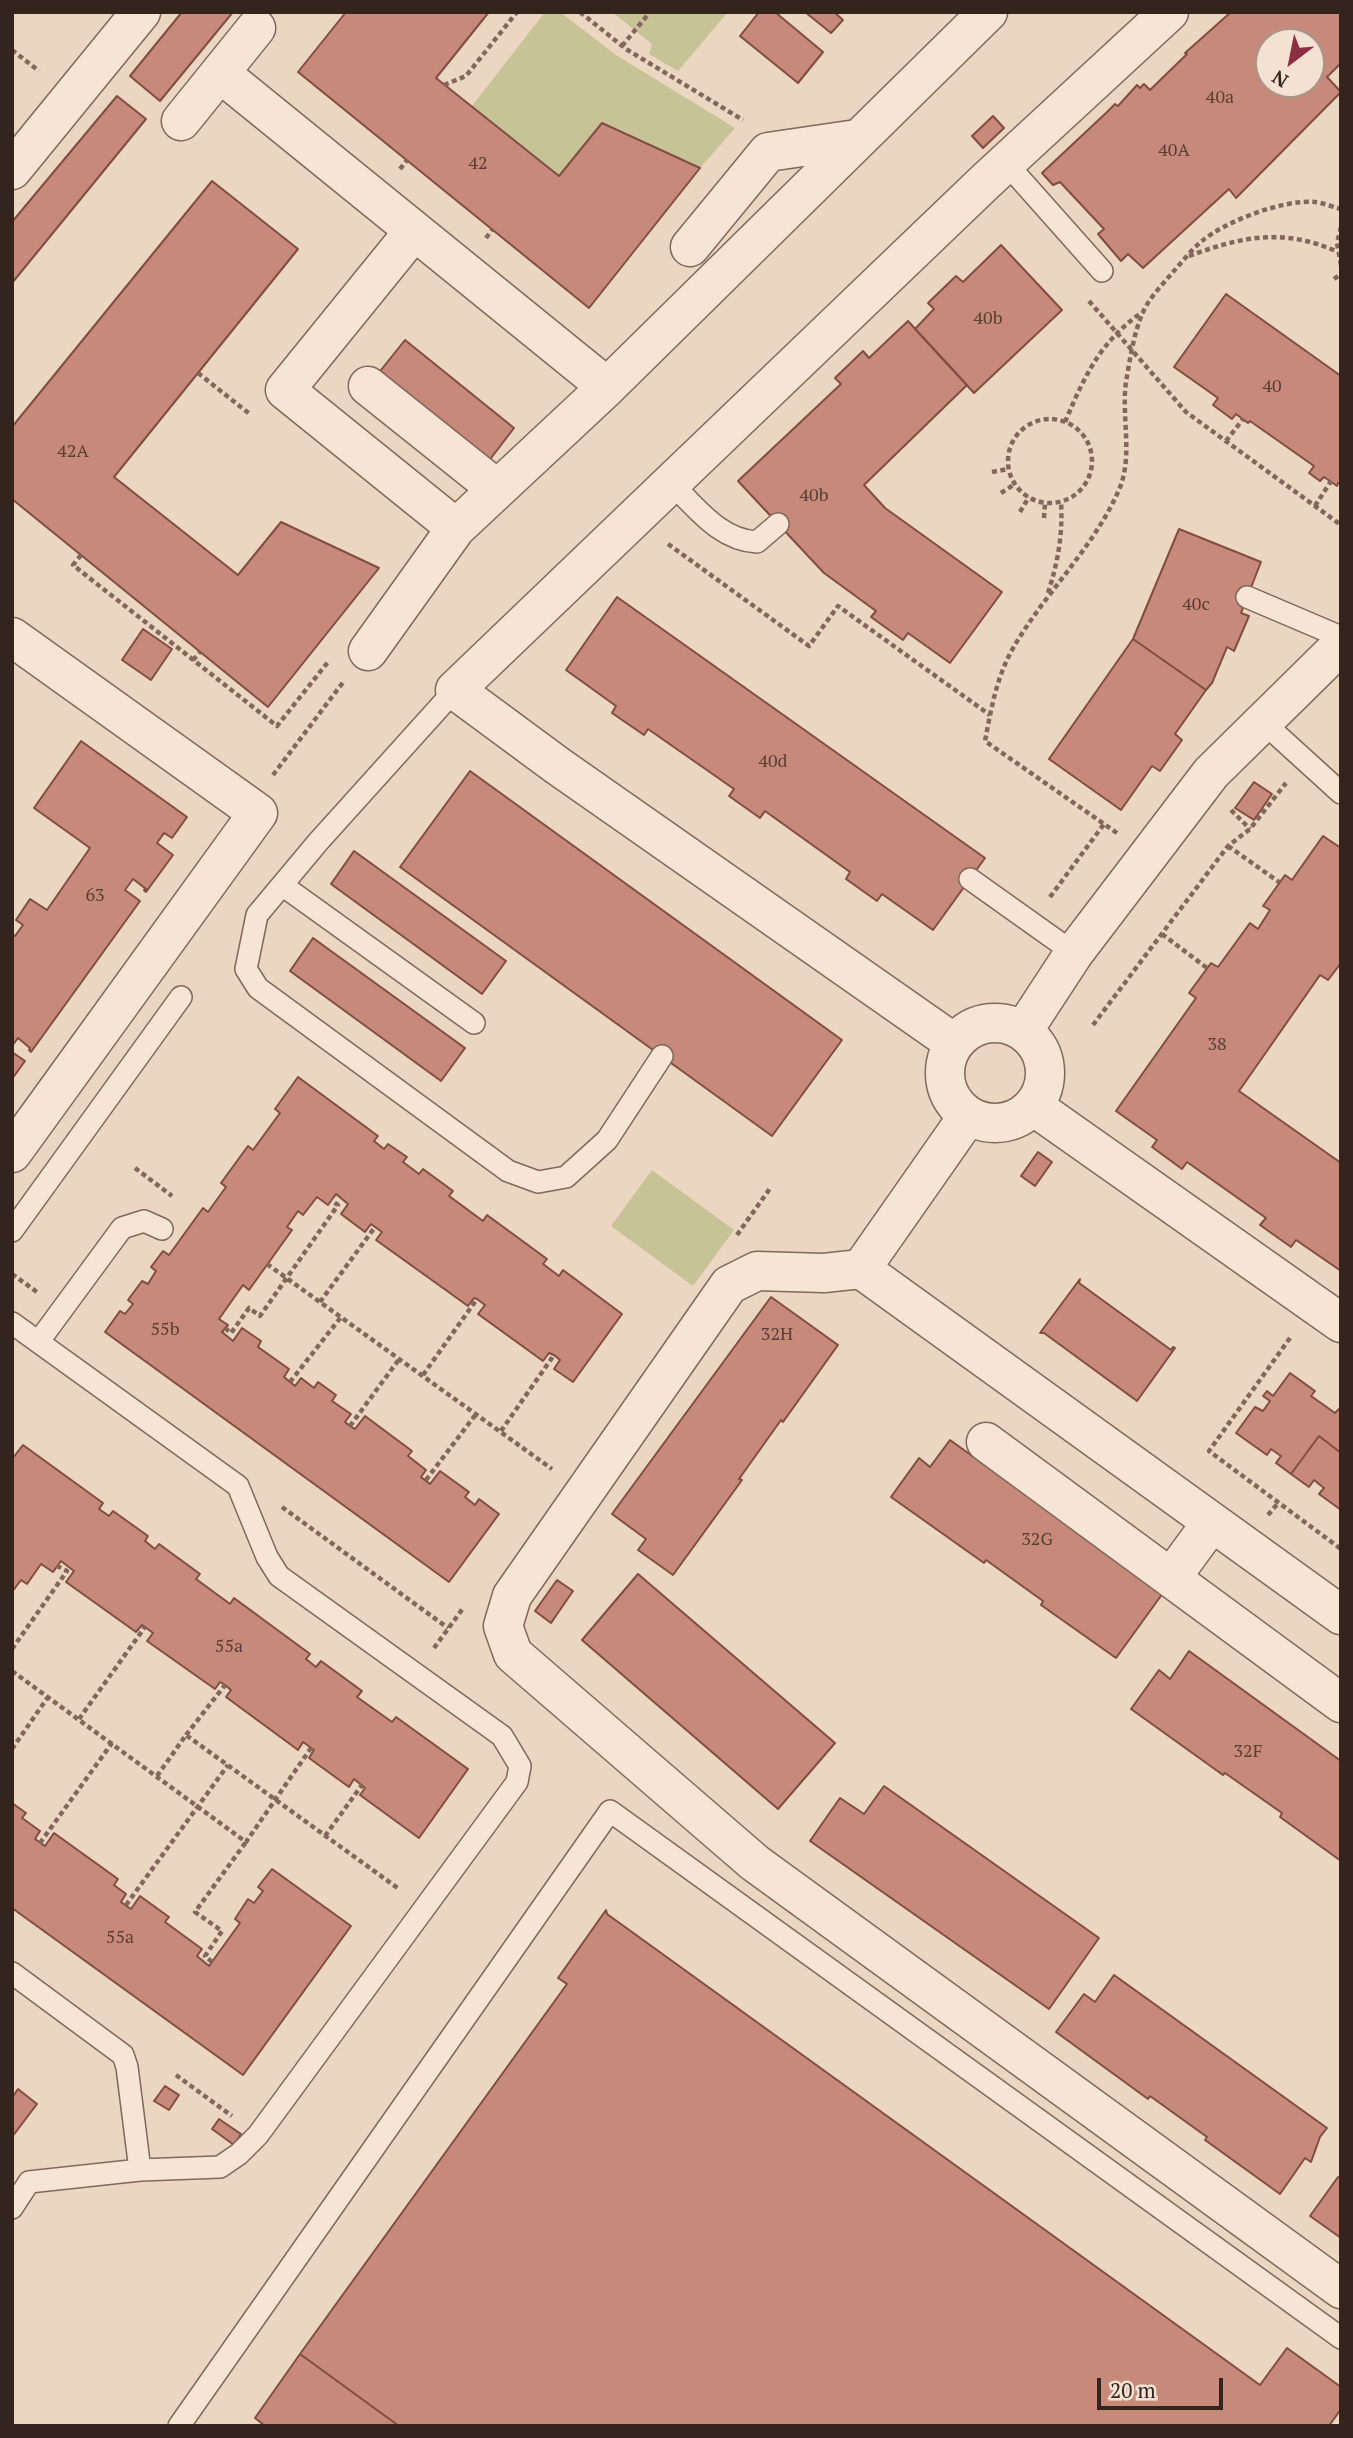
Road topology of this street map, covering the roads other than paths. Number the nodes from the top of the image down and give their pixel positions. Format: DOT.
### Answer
graph roads {
  1 [pos="141,12"];
  2 [pos="988,12"];
  3 [pos="1169,12"];
  4 [pos="256,27"];
  5 [pos="220,73"];
  6 [pos="181,121"];
  7 [pos="857,139"];
  8 [pos="1006,163"];
  9 [pos="12,170"];
  10 [pos="414,231"];
  11 [pos="690,247"];
  12 [pos="1102,271"];
  13 [pos="368,386"];
  14 [pos="607,387"];
  15 [pos="670,482"];
  16 [pos="497,489"];
  17 [pos="778,524"];
  18 [pos="456,528"];
  19 [pos="1247,597"];
  20 [pos="12,637"];
  21 [pos="1341,637"];
  22 [pos="1341,645"];
  23 [pos="352,658"];
  24 [pos="455,690"];
  25 [pos="1265,723"];
  26 [pos="1341,793"];
  27 [pos="970,879"];
  28 [pos="282,885"];
  29 [pos="1064,946"];
  30 [pos="181,997"];
  31 [pos="474,1023"];
  32 [pos="1023,1031"];
  33 [pos="954,1043"];
  34 [pos="662,1056"];
  35 [pos="1033,1106"];
  36 [pos="968,1116"];
  37 [pos="12,1153"];
  38 [pos="162,1229"];
  39 [pos="12,1231"];
  40 [pos="861,1269"];
  41 [pos="12,1323"];
  42 [pos="1341,1323"];
  43 [pos="39,1341"];
  44 [pos="986,1442"];
  45 [pos="1212,1522"];
  46 [pos="1171,1578"];
  47 [pos="1341,1615"];
  48 [pos="1341,1703"];
  49 [pos="12,1973"];
  50 [pos="140,2170"];
  51 [pos="12,2208"];
  52 [pos="1341,2289"];
  53 [pos="1341,2338"];
  54 [pos="179,2426"];
  1 -- 9 [label="street"];
  2 -- 7 [label="street"];
  3 -- 8 [label="street"];
  4 -- 5 [label="street"];
  5 -- 6 [label="street"];
  5 -- 10 [label="street"];
  7 -- 11 [label="street"];
  7 -- 14 [label="street"];
  8 -- 12 [label="lane"];
  8 -- 15 [label="street"];
  10 -- 14 [label="street"];
  10 -- 18 [label="street"];
  13 -- 16 [label="street"];
  14 -- 16 [label="street"];
  15 -- 17 [label="lane"];
  15 -- 24 [label="street"];
  16 -- 18 [label="street"];
  18 -- 23 [label="street"];
  19 -- 21 [label="lane"];
  20 -- 37 [label="street"];
  22 -- 25 [label="street"];
  24 -- 28 [label="lane"];
  24 -- 33 [label="street"];
  25 -- 26 [label="lane"];
  25 -- 29 [label="street"];
  27 -- 29 [label="lane"];
  28 -- 31 [label="lane"];
  28 -- 34 [label="lane"];
  29 -- 32 [label="street"];
  30 -- 39 [label="lane"];
  32 -- 33 [label="street"];
  32 -- 35 [label="street"];
  33 -- 36 [label="street"];
  35 -- 36 [label="street"];
  35 -- 42 [label="street"];
  36 -- 40 [label="street"];
  38 -- 43 [label="lane"];
  40 -- 45 [label="street"];
  40 -- 52 [label="street"];
  41 -- 43 [label="lane"];
  43 -- 50 [label="lane"];
  44 -- 46 [label="street"];
  45 -- 46 [label="street"];
  45 -- 47 [label="street"];
  46 -- 48 [label="street"];
  49 -- 50 [label="lane"];
  50 -- 51 [label="lane"];
  53 -- 54 [label="lane"];
}
